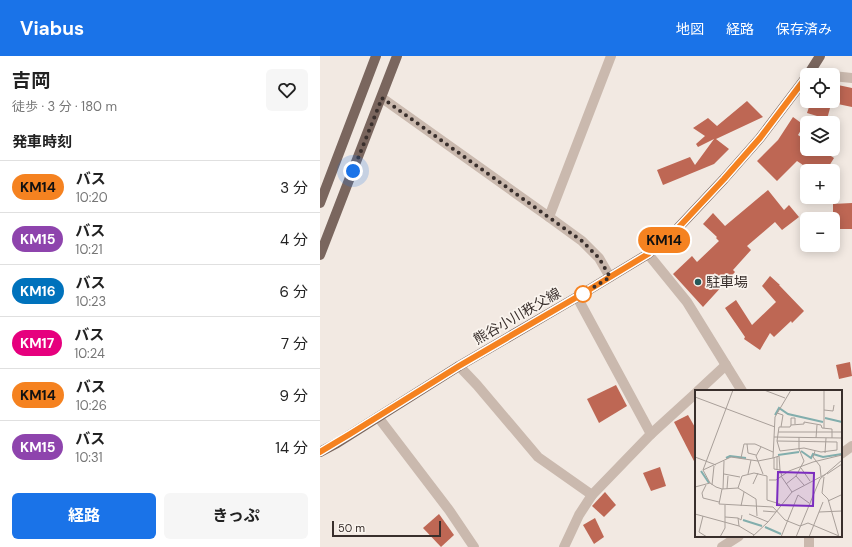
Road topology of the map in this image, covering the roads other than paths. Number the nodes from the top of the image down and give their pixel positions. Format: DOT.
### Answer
graph roads {
  1 [pos="376,56"];
  2 [pos="398,56"];
  3 [pos="611,56"];
  4 [pos="820,56"];
  5 [pos="812,68"];
  6 [pos="840,77"];
  7 [pos="852,78"];
  8 [pos="800,86"];
  9 [pos="382,98"];
  10 [pos="320,203"];
  11 [pos="549,217"];
  12 [pos="648,254"];
  13 [pos="320,255"];
  14 [pos="610,277"];
  15 [pos="577,297"];
  16 [pos="726,365"];
  17 [pos="459,366"];
  18 [pos="699,390"];
  19 [pos="741,390"];
  20 [pos="695,394"];
  21 [pos="378,417"];
  22 [pos="651,434"];
  23 [pos="852,446"];
  24 [pos="320,452"];
  25 [pos="842,453"];
  26 [pos="592,495"];
  27 [pos="737,537"];
  28 [pos="474,547"];
  29 [pos="564,547"];
  30 [pos="722,547"];
  1 -- 10 [label="main road"];
  2 -- 9 [label="main road"];
  3 -- 11 [label="street"];
  4 -- 5 [label="main road, 熊谷小川秩父線"];
  6 -- 7 [label="street"];
  8 -- 12 [label="main road, 熊谷小川秩父線"];
  9 -- 11 [label="street"];
  9 -- 13 [label="main road"];
  11 -- 14 [label="street"];
  12 -- 14 [label="main road, 熊谷小川秩父線"];
  12 -- 16 [label="street"];
  14 -- 15 [label="main road, 熊谷小川秩父線"];
  15 -- 17 [label="main road, 熊谷小川秩父線"];
  15 -- 22 [label="street"];
  16 -- 18 [label="street"];
  16 -- 19 [label="street"];
  17 -- 21 [label="main road, 熊谷小川秩父線"];
  17 -- 26 [label="street"];
  20 -- 22 [label="street"];
  21 -- 24 [label="main road, 熊谷小川秩父線"];
  21 -- 28 [label="street"];
  22 -- 26 [label="street"];
  23 -- 25 [label="street"];
  26 -- 29 [label="street"];
  27 -- 30 [label="street"];
}
